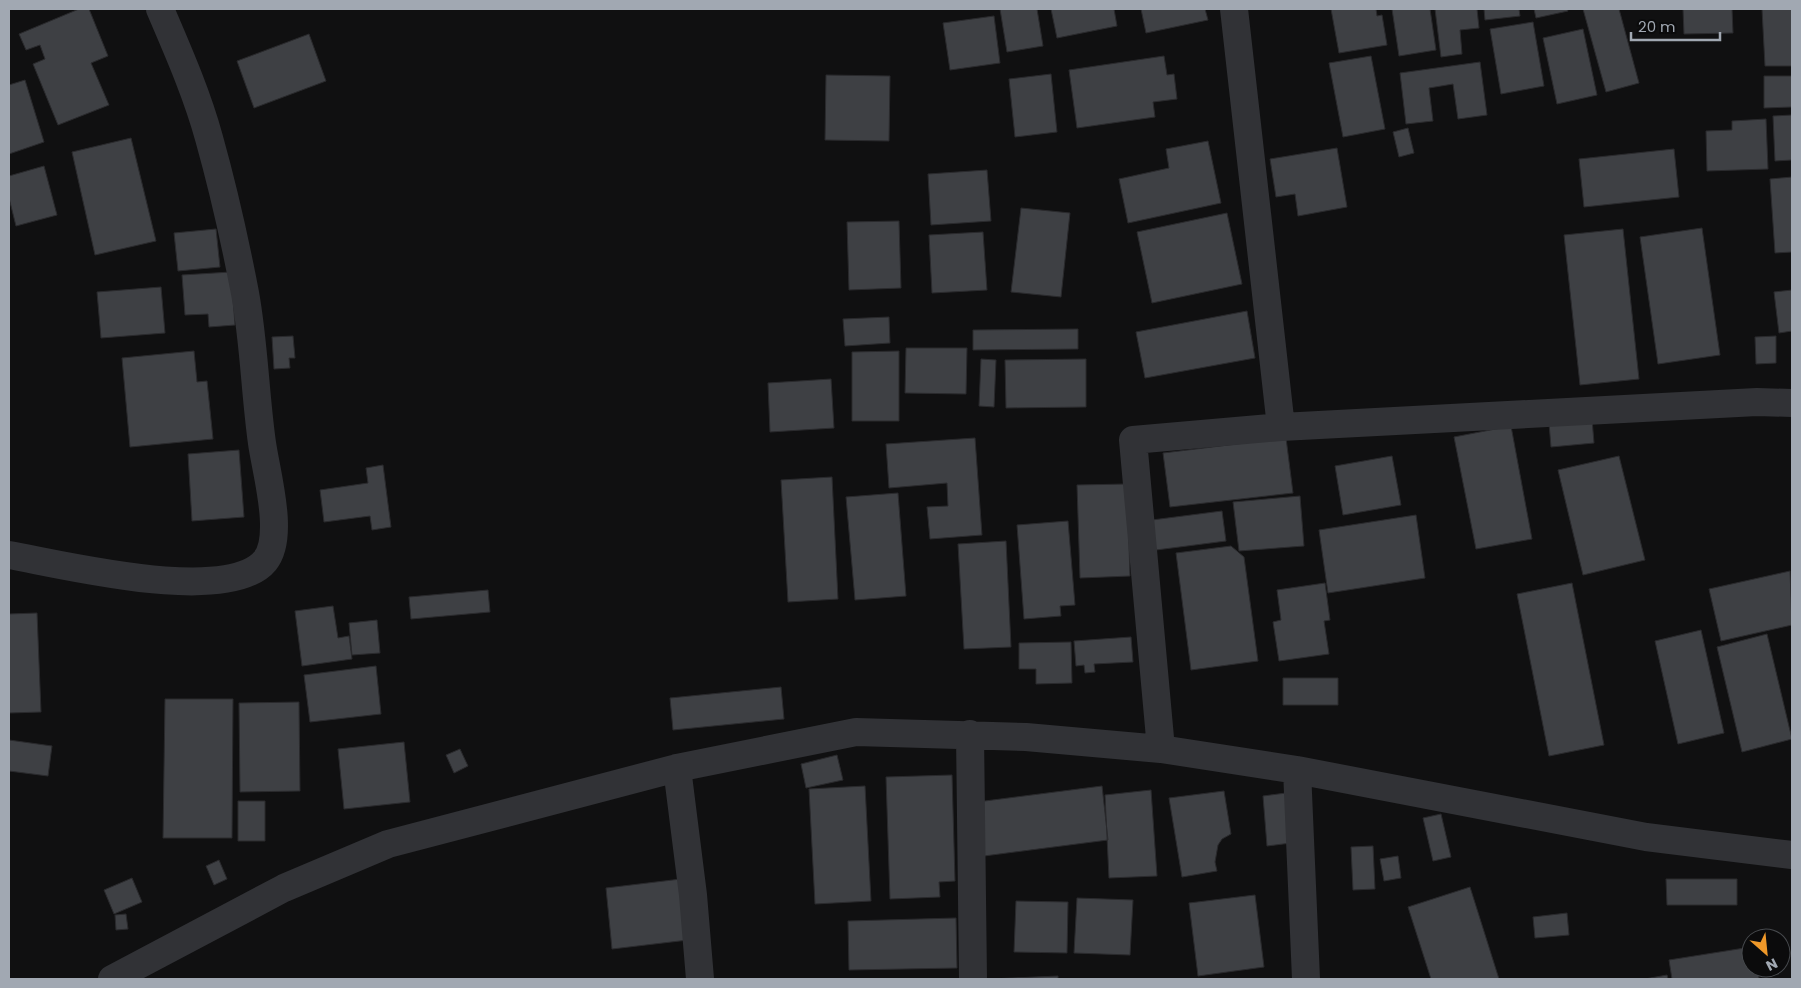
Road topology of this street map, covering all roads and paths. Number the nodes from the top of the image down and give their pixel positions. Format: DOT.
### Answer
graph roads {
  1 [pos="160,9"];
  2 [pos="1234,9"];
  3 [pos="1792,403"];
  4 [pos="1281,427"];
  5 [pos="9,555"];
  6 [pos="970,734"];
  7 [pos="1161,749"];
  8 [pos="677,768"];
  9 [pos="1297,770"];
  10 [pos="1792,855"];
  11 [pos="112,979"];
  12 [pos="700,979"];
  13 [pos="973,979"];
  14 [pos="1306,979"];
  1 -- 5 [label="street"];
  2 -- 4 [label="street"];
  3 -- 4 [label="street"];
  4 -- 7 [label="street"];
  6 -- 7 [label="street"];
  6 -- 8 [label="street"];
  6 -- 13 [label="street"];
  7 -- 9 [label="street"];
  8 -- 11 [label="street"];
  8 -- 12 [label="street"];
  9 -- 10 [label="street"];
  9 -- 14 [label="street"];
}
